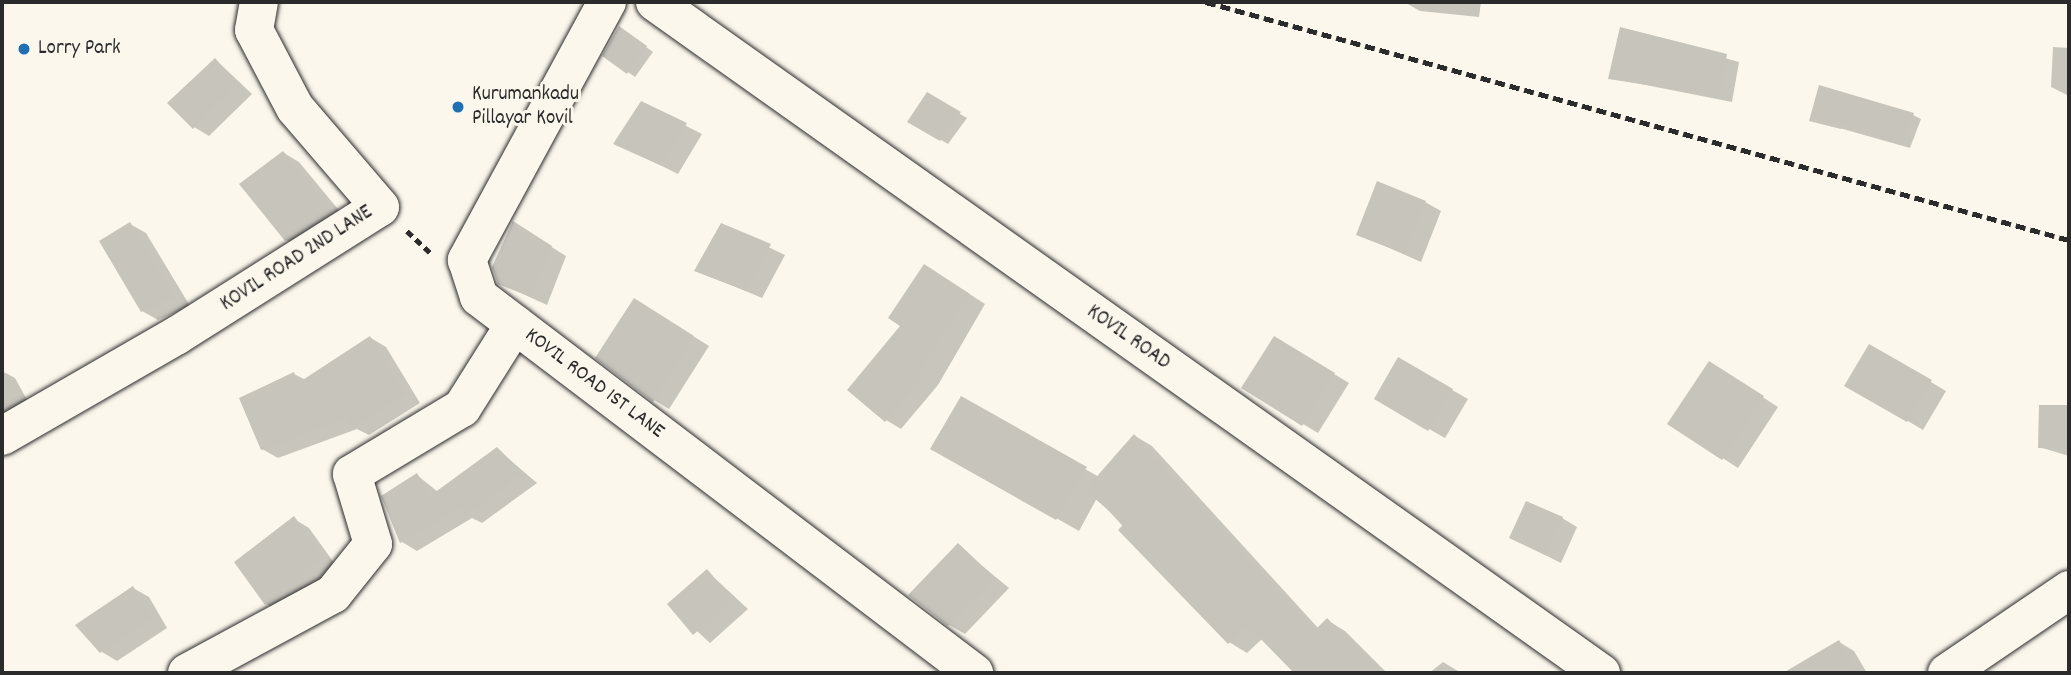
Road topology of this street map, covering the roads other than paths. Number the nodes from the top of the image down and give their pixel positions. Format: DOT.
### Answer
graph roads {
  1 [pos="259,2"];
  2 [pos="607,2"];
  3 [pos="655,2"];
  4 [pos="515,324"];
  5 [pos="2,436"];
  6 [pos="2069,590"];
  7 [pos="187,673"];
  8 [pos="974,673"];
  9 [pos="1601,673"];
  10 [pos="1947,673"];
  1 -- 5 [label="street, KOVIL ROAD 2ND LANE"];
  2 -- 4 [label="street, KOVIL ROAD 1ST LANE"];
  3 -- 9 [label="street, KOVIL ROAD"];
  4 -- 7 [label="street"];
  4 -- 8 [label="street, KOVIL ROAD 1ST LANE"];
  6 -- 10 [label="street"];
}
